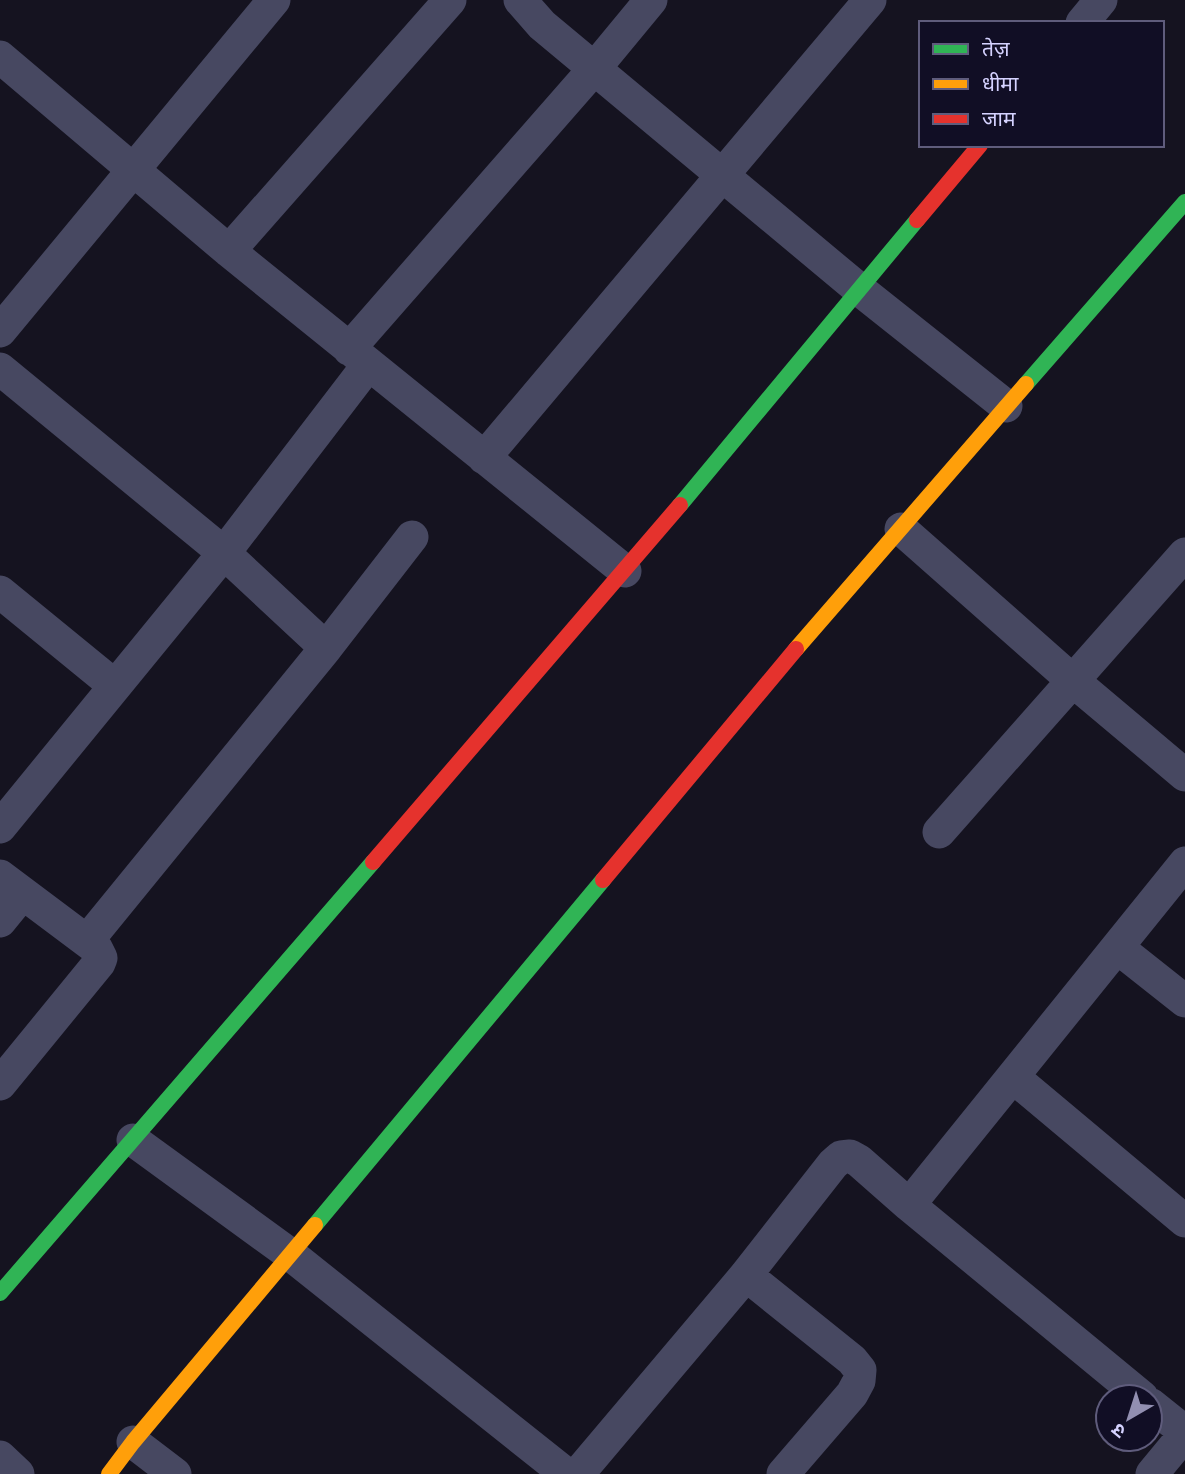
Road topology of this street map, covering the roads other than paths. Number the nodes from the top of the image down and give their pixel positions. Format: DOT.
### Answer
graph roads {
  1 [pos="274,0"];
  2 [pos="450,0"];
  3 [pos="520,0"];
  4 [pos="651,0"];
  5 [pos="870,0"];
  6 [pos="1101,0"];
  7 [pos="1084,21"];
  8 [pos="0,57"];
  9 [pos="594,69"];
  10 [pos="978,147"];
  11 [pos="133,169"];
  12 [pos="723,176"];
  13 [pos="1185,202"];
  14 [pos="229,251"];
  15 [pos="860,290"];
  16 [pos="0,331"];
  17 [pos="359,357"];
  18 [pos="0,369"];
  19 [pos="1006,406"];
  20 [pos="484,458"];
  21 [pos="901,529"];
  22 [pos="411,537"];
  23 [pos="224,553"];
  24 [pos="1185,554"];
  25 [pos="625,571"];
  26 [pos="6,610"];
  27 [pos="326,648"];
  28 [pos="1072,680"];
  29 [pos="115,686"];
  30 [pos="1185,775"];
  31 [pos="0,827"];
  32 [pos="939,832"];
  33 [pos="1185,863"];
  34 [pos="11,885"];
  35 [pos="0,921"];
  36 [pos="87,941"];
  37 [pos="1118,947"];
  38 [pos="1185,1001"];
  39 [pos="1013,1077"];
  40 [pos="0,1084"];
  41 [pos="133,1140"];
  42 [pos="909,1205"];
  43 [pos="1185,1221"];
  44 [pos="291,1255"];
  45 [pos="746,1275"];
  46 [pos="0,1293"];
  47 [pos="1125,1383"];
  48 [pos="1164,1416"];
  49 [pos="1185,1433"];
  50 [pos="133,1442"];
  51 [pos="0,1457"];
  52 [pos="18,1474"];
  53 [pos="109,1474"];
  54 [pos="175,1474"];
  55 [pos="566,1474"];
  56 [pos="578,1474"];
  57 [pos="783,1474"];
  58 [pos="1152,1474"];
  1 -- 11 [label="street"];
  2 -- 14 [label="street"];
  3 -- 9 [label="street"];
  4 -- 9 [label="street"];
  5 -- 12 [label="street"];
  6 -- 7 [label="street"];
  8 -- 11 [label="street"];
  9 -- 12 [label="street"];
  9 -- 17 [label="street"];
  10 -- 15 [label="street"];
  11 -- 14 [label="street"];
  11 -- 16 [label="street"];
  12 -- 15 [label="street"];
  12 -- 20 [label="street"];
  13 -- 19 [label="street"];
  14 -- 17 [label="street"];
  15 -- 19 [label="street"];
  15 -- 25 [label="street"];
  17 -- 20 [label="street"];
  17 -- 23 [label="street"];
  18 -- 23 [label="street"];
  19 -- 21 [label="street"];
  20 -- 25 [label="street"];
  21 -- 28 [label="street"];
  21 -- 44 [label="street"];
  22 -- 27 [label="street"];
  23 -- 27 [label="street"];
  23 -- 29 [label="street"];
  24 -- 28 [label="street"];
  25 -- 41 [label="street"];
  26 -- 29 [label="street"];
  27 -- 36 [label="street"];
  28 -- 30 [label="street"];
  28 -- 32 [label="street"];
  29 -- 31 [label="street"];
  33 -- 37 [label="street"];
  34 -- 35 [label="street"];
  34 -- 36 [label="street"];
  36 -- 40 [label="street"];
  37 -- 38 [label="street"];
  37 -- 39 [label="street"];
  39 -- 42 [label="street"];
  39 -- 43 [label="street"];
  41 -- 44 [label="street"];
  41 -- 46 [label="street"];
  42 -- 45 [label="street"];
  42 -- 47 [label="street"];
  44 -- 50 [label="street"];
  44 -- 55 [label="street"];
  45 -- 56 [label="street"];
  45 -- 57 [label="street"];
  48 -- 49 [label="street"];
  49 -- 58 [label="street"];
  50 -- 53 [label="street"];
  50 -- 54 [label="street"];
  51 -- 52 [label="street"];
}
